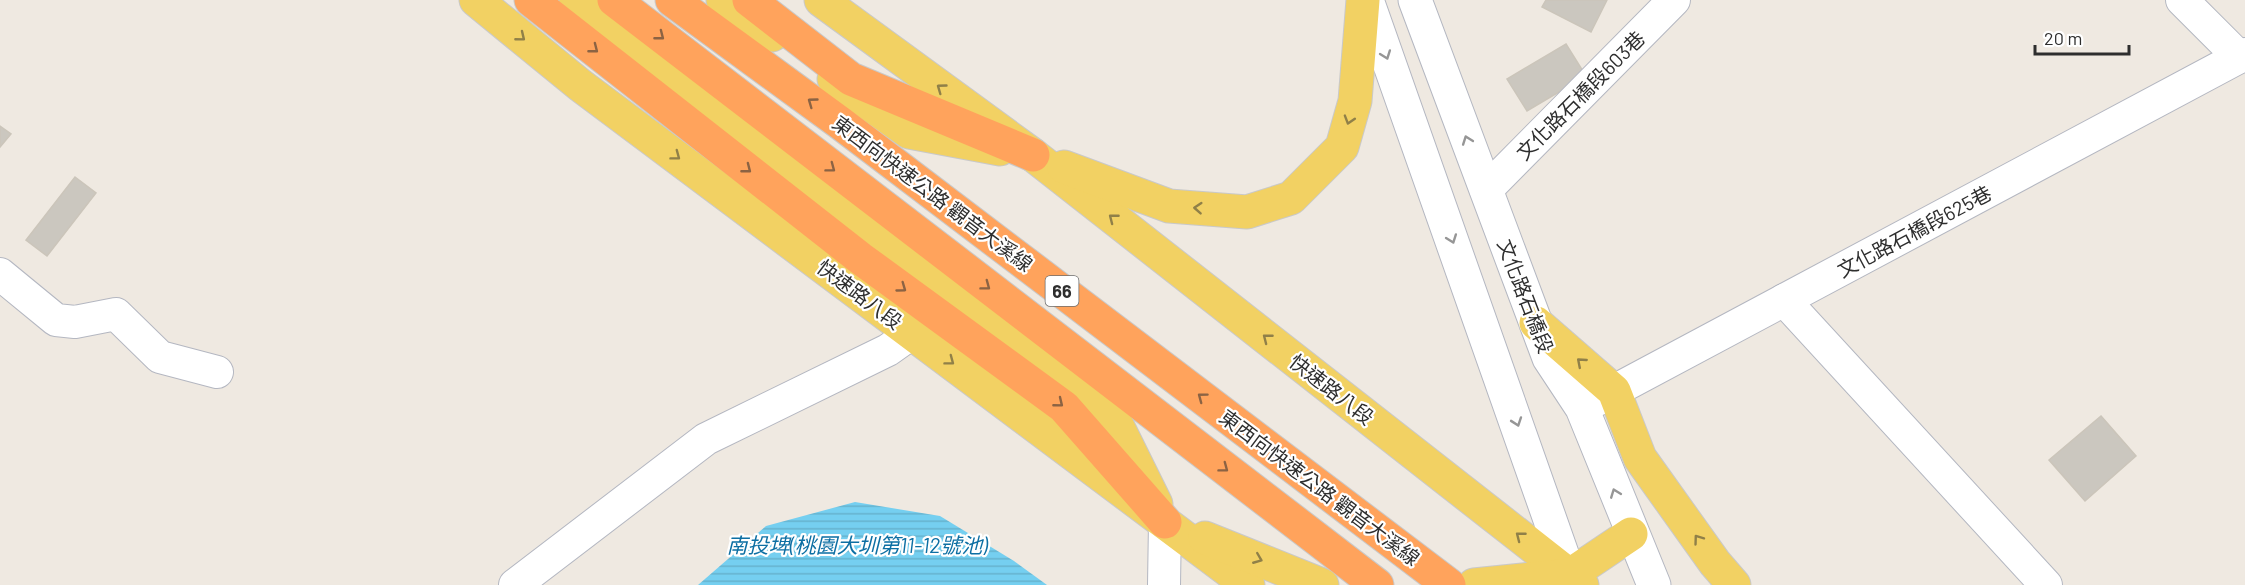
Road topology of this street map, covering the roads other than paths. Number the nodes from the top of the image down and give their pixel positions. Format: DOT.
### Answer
graph roads {
  1 [pos="476,0"];
  2 [pos="531,0"];
  3 [pos="576,0"];
  4 [pos="614,0"];
  5 [pos="672,0"];
  6 [pos="723,0"];
  7 [pos="749,0"];
  8 [pos="821,0"];
  9 [pos="1365,0"];
  10 [pos="1415,0"];
  11 [pos="1674,0"];
  12 [pos="2182,0"];
  13 [pos="2242,55"];
  14 [pos="1033,155"];
  15 [pos="1486,190"];
  16 [pos="0,274"];
  17 [pos="1784,300"];
  18 [pos="1536,323"];
  19 [pos="912,333"];
  20 [pos="217,372"];
  21 [pos="1614,391"];
  22 [pos="1582,408"];
  23 [pos="1165,522"];
  24 [pos="1631,534"];
  25 [pos="1575,582"];
  26 [pos="516,585"];
  27 [pos="1164,585"];
  28 [pos="1248,585"];
  29 [pos="1322,585"];
  30 [pos="1377,585"];
  31 [pos="1449,585"];
  32 [pos="1474,585"];
  33 [pos="1654,585"];
  34 [pos="1734,585"];
  35 [pos="2046,585"];
  1 -- 19 [label="main road, 快速路八段, one-way"];
  2 -- 23 [label="highway, one-way"];
  3 -- 23 [label="main road"];
  4 -- 30 [label="highway, 東西向快速公路 觀音大溪線 / 66, one-way"];
  31 -- 5 [label="highway, 東西向快速公路 觀音大溪線 / 66, one-way"];
  6 -- 14 [label="main road"];
  7 -- 14 [label="highway"];
  14 -- 8 [label="main road, 快速路八段, one-way"];
  9 -- 14 [label="main road, one-way"];
  9 -- 25 [label="main road, one-way"];
  15 -- 10 [label="main road, 文化路石橋段, one-way"];
  11 -- 15 [label="street, 文化路石橋段603巷"];
  12 -- 13 [label="street"];
  13 -- 17 [label="street, 文化路石橋段625巷"];
  25 -- 14 [label="main road, 快速路八段, one-way"];
  15 -- 18 [label="main road, 文化路石橋段"];
  16 -- 20 [label="street"];
  17 -- 21 [label="street, 文化路石橋段625巷"];
  17 -- 35 [label="street"];
  21 -- 18 [label="main road, one-way"];
  18 -- 22 [label="main road, 文化路石橋段"];
  19 -- 23 [label="main road, 快速路八段, one-way"];
  19 -- 26 [label="street"];
  21 -- 22 [label="street, 文化路石橋段625巷"];
  34 -- 21 [label="main road, one-way"];
  24 -- 22 [label="main road, 文化路石橋段, one-way"];
  23 -- 27 [label="street"];
  23 -- 28 [label="main road, 快速路八段"];
  23 -- 29 [label="main road, one-way"];
  24 -- 25 [label="main road"];
  24 -- 33 [label="main road, 文化路石橋段"];
  25 -- 32 [label="main road"];
}
